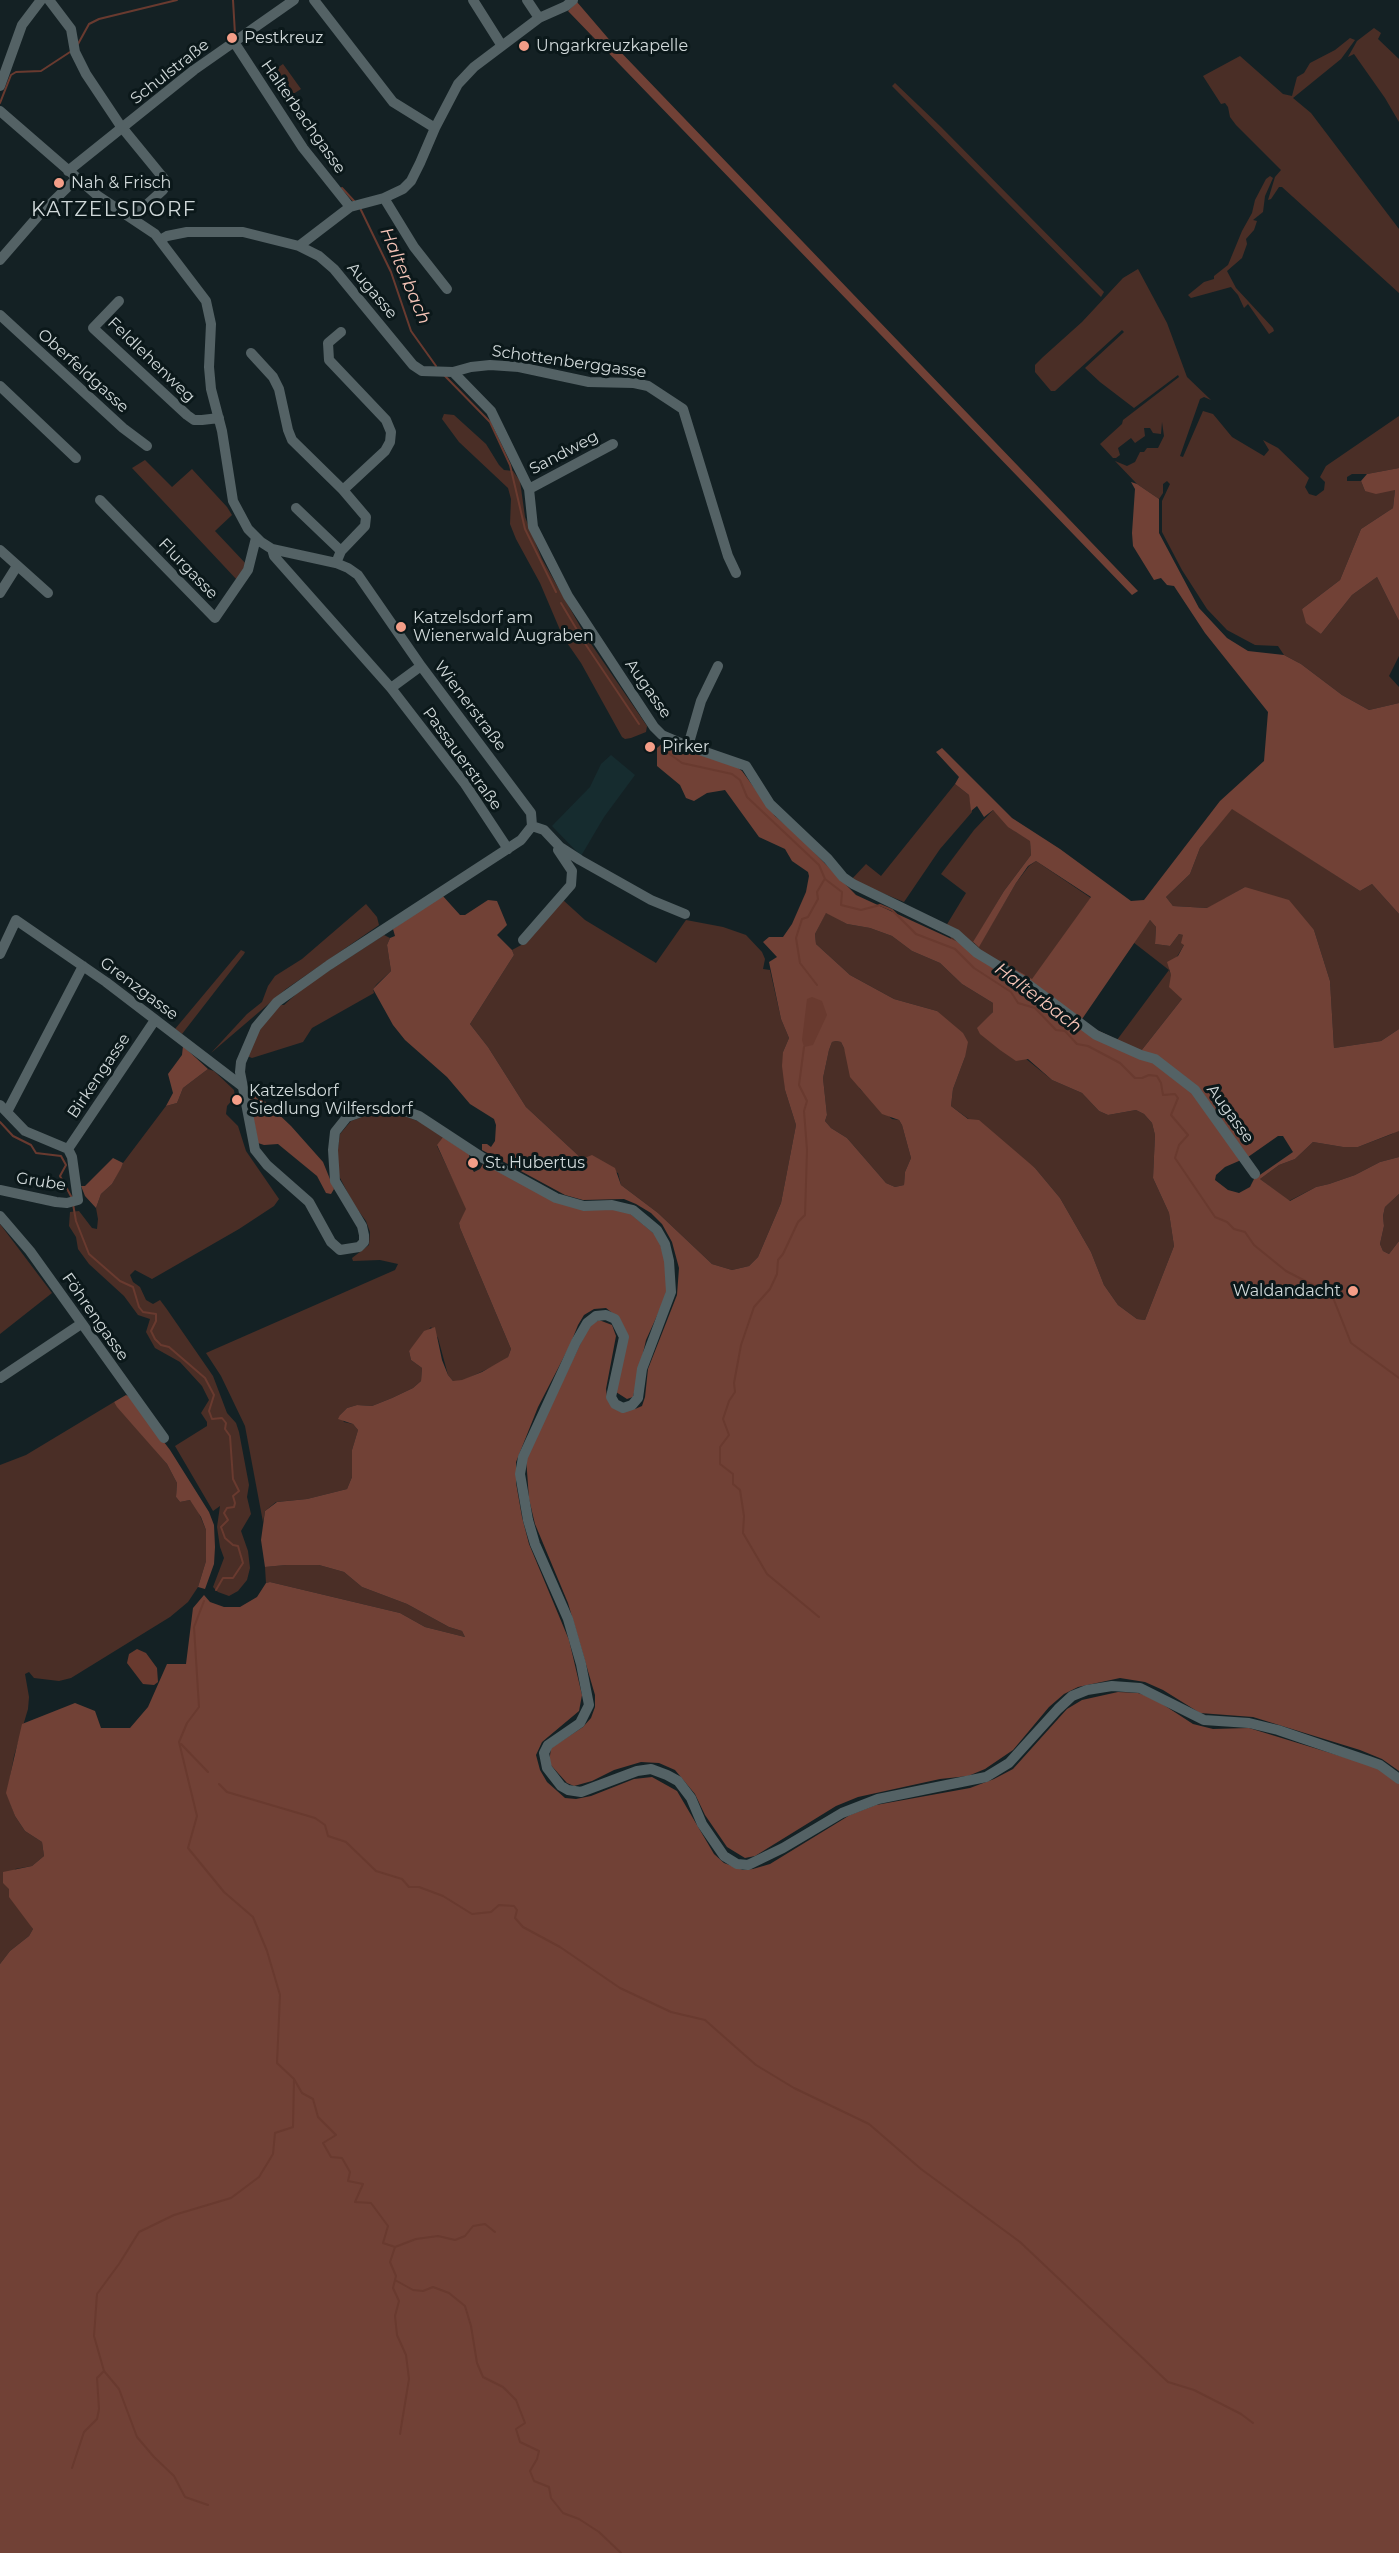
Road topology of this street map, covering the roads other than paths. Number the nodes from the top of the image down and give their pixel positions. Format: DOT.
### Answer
graph roads {
  1 [pos="41,0"];
  2 [pos="49,0"];
  3 [pos="294,0"];
  4 [pos="314,0"];
  5 [pos="473,0"];
  6 [pos="527,0"];
  7 [pos="573,0"];
  8 [pos="539,18"];
  9 [pos="234,42"];
  10 [pos="502,46"];
  11 [pos="1,80"];
  12 [pos="0,112"];
  13 [pos="435,128"];
  14 [pos="123,129"];
  15 [pos="72,174"];
  16 [pos="384,198"];
  17 [pos="354,206"];
  18 [pos="132,218"];
  19 [pos="160,240"];
  20 [pos="299,246"];
  21 [pos="0,260"];
  22 [pos="447,289"];
  23 [pos="119,301"];
  24 [pos="0,315"];
  25 [pos="341,332"];
  26 [pos="251,353"];
  27 [pos="451,372"];
  28 [pos="0,386"];
  29 [pos="219,418"];
  30 [pos="613,444"];
  31 [pos="147,446"];
  32 [pos="76,458"];
  33 [pos="529,489"];
  34 [pos="343,490"];
  35 [pos="100,500"];
  36 [pos="296,508"];
  37 [pos="256,538"];
  38 [pos="272,549"];
  39 [pos="0,550"];
  40 [pos="340,551"];
  41 [pos="336,562"];
  42 [pos="17,566"];
  43 [pos="736,573"];
  44 [pos="0,593"];
  45 [pos="48,593"];
  46 [pos="421,666"];
  47 [pos="718,666"];
  48 [pos="391,688"];
  49 [pos="688,746"];
  50 [pos="532,826"];
  51 [pos="560,847"];
  52 [pos="508,849"];
  53 [pos="685,914"];
  54 [pos="523,940"];
  55 [pos="0,954"];
  56 [pos="82,966"];
  57 [pos="155,1020"];
  58 [pos="242,1086"];
  59 [pos="4,1108"];
  60 [pos="68,1149"];
  61 [pos="1255,1174"];
  62 [pos="0,1190"];
  63 [pos="0,1216"];
  64 [pos="81,1324"];
  65 [pos="0,1378"];
  66 [pos="164,1438"];
  67 [pos="1399,1779"];
  1 -- 11 [label="street"];
  2 -- 14 [label="street"];
  3 -- 9 [label="street, Schulstraße"];
  4 -- 13 [label="street"];
  5 -- 10 [label="street"];
  6 -- 8 [label="street"];
  7 -- 8 [label="street"];
  8 -- 10 [label="street"];
  9 -- 14 [label="street, Schulstraße"];
  9 -- 17 [label="street, Halterbachgasse"];
  10 -- 13 [label="street"];
  12 -- 15 [label="street, Wienerstraße"];
  13 -- 16 [label="street"];
  14 -- 15 [label="street, Schulstraße"];
  14 -- 18 [label="street"];
  15 -- 18 [label="street, Wienerstraße"];
  15 -- 21 [label="street, Schulstraße"];
  16 -- 17 [label="street"];
  16 -- 22 [label="street"];
  17 -- 20 [label="street"];
  18 -- 19 [label="street, Wienerstraße"];
  19 -- 20 [label="street, Augasse"];
  19 -- 29 [label="street, Wienerstraße"];
  20 -- 27 [label="street, Augasse"];
  23 -- 29 [label="street, Feldlehenweg"];
  24 -- 31 [label="street, Oberfeldgasse"];
  25 -- 34 [label="street"];
  26 -- 34 [label="street"];
  27 -- 33 [label="street, Augasse"];
  27 -- 43 [label="street, Schottenberggasse"];
  28 -- 32 [label="street"];
  29 -- 37 [label="street, Wienerstraße"];
  30 -- 33 [label="street, Sandweg"];
  33 -- 49 [label="street, Augasse"];
  34 -- 40 [label="street"];
  35 -- 37 [label="street, Flurgasse"];
  36 -- 40 [label="street"];
  37 -- 38 [label="street, Wienerstraße"];
  38 -- 41 [label="street, Wienerstraße"];
  38 -- 48 [label="street, Passauerstraße"];
  39 -- 42 [label="street"];
  40 -- 41 [label="street"];
  41 -- 46 [label="street, Wienerstraße"];
  42 -- 44 [label="street"];
  42 -- 45 [label="street"];
  46 -- 48 [label="street"];
  46 -- 50 [label="street, Wienerstraße"];
  47 -- 49 [label="street"];
  48 -- 52 [label="street, Passauerstraße"];
  49 -- 61 [label="street, Augasse"];
  50 -- 51 [label="street"];
  50 -- 52 [label="street"];
  51 -- 53 [label="street"];
  51 -- 54 [label="street"];
  52 -- 58 [label="street"];
  55 -- 56 [label="street, Grenzgasse"];
  56 -- 57 [label="street, Grenzgasse"];
  56 -- 59 [label="street"];
  57 -- 58 [label="street, Grenzgasse"];
  57 -- 60 [label="street, Birkengasse"];
  58 -- 67 [label="street"];
  59 -- 60 [label="street"];
  60 -- 62 [label="street, Grube"];
  63 -- 64 [label="street, Föhrengasse"];
  64 -- 65 [label="street"];
  64 -- 66 [label="street, Föhrengasse"];
}
